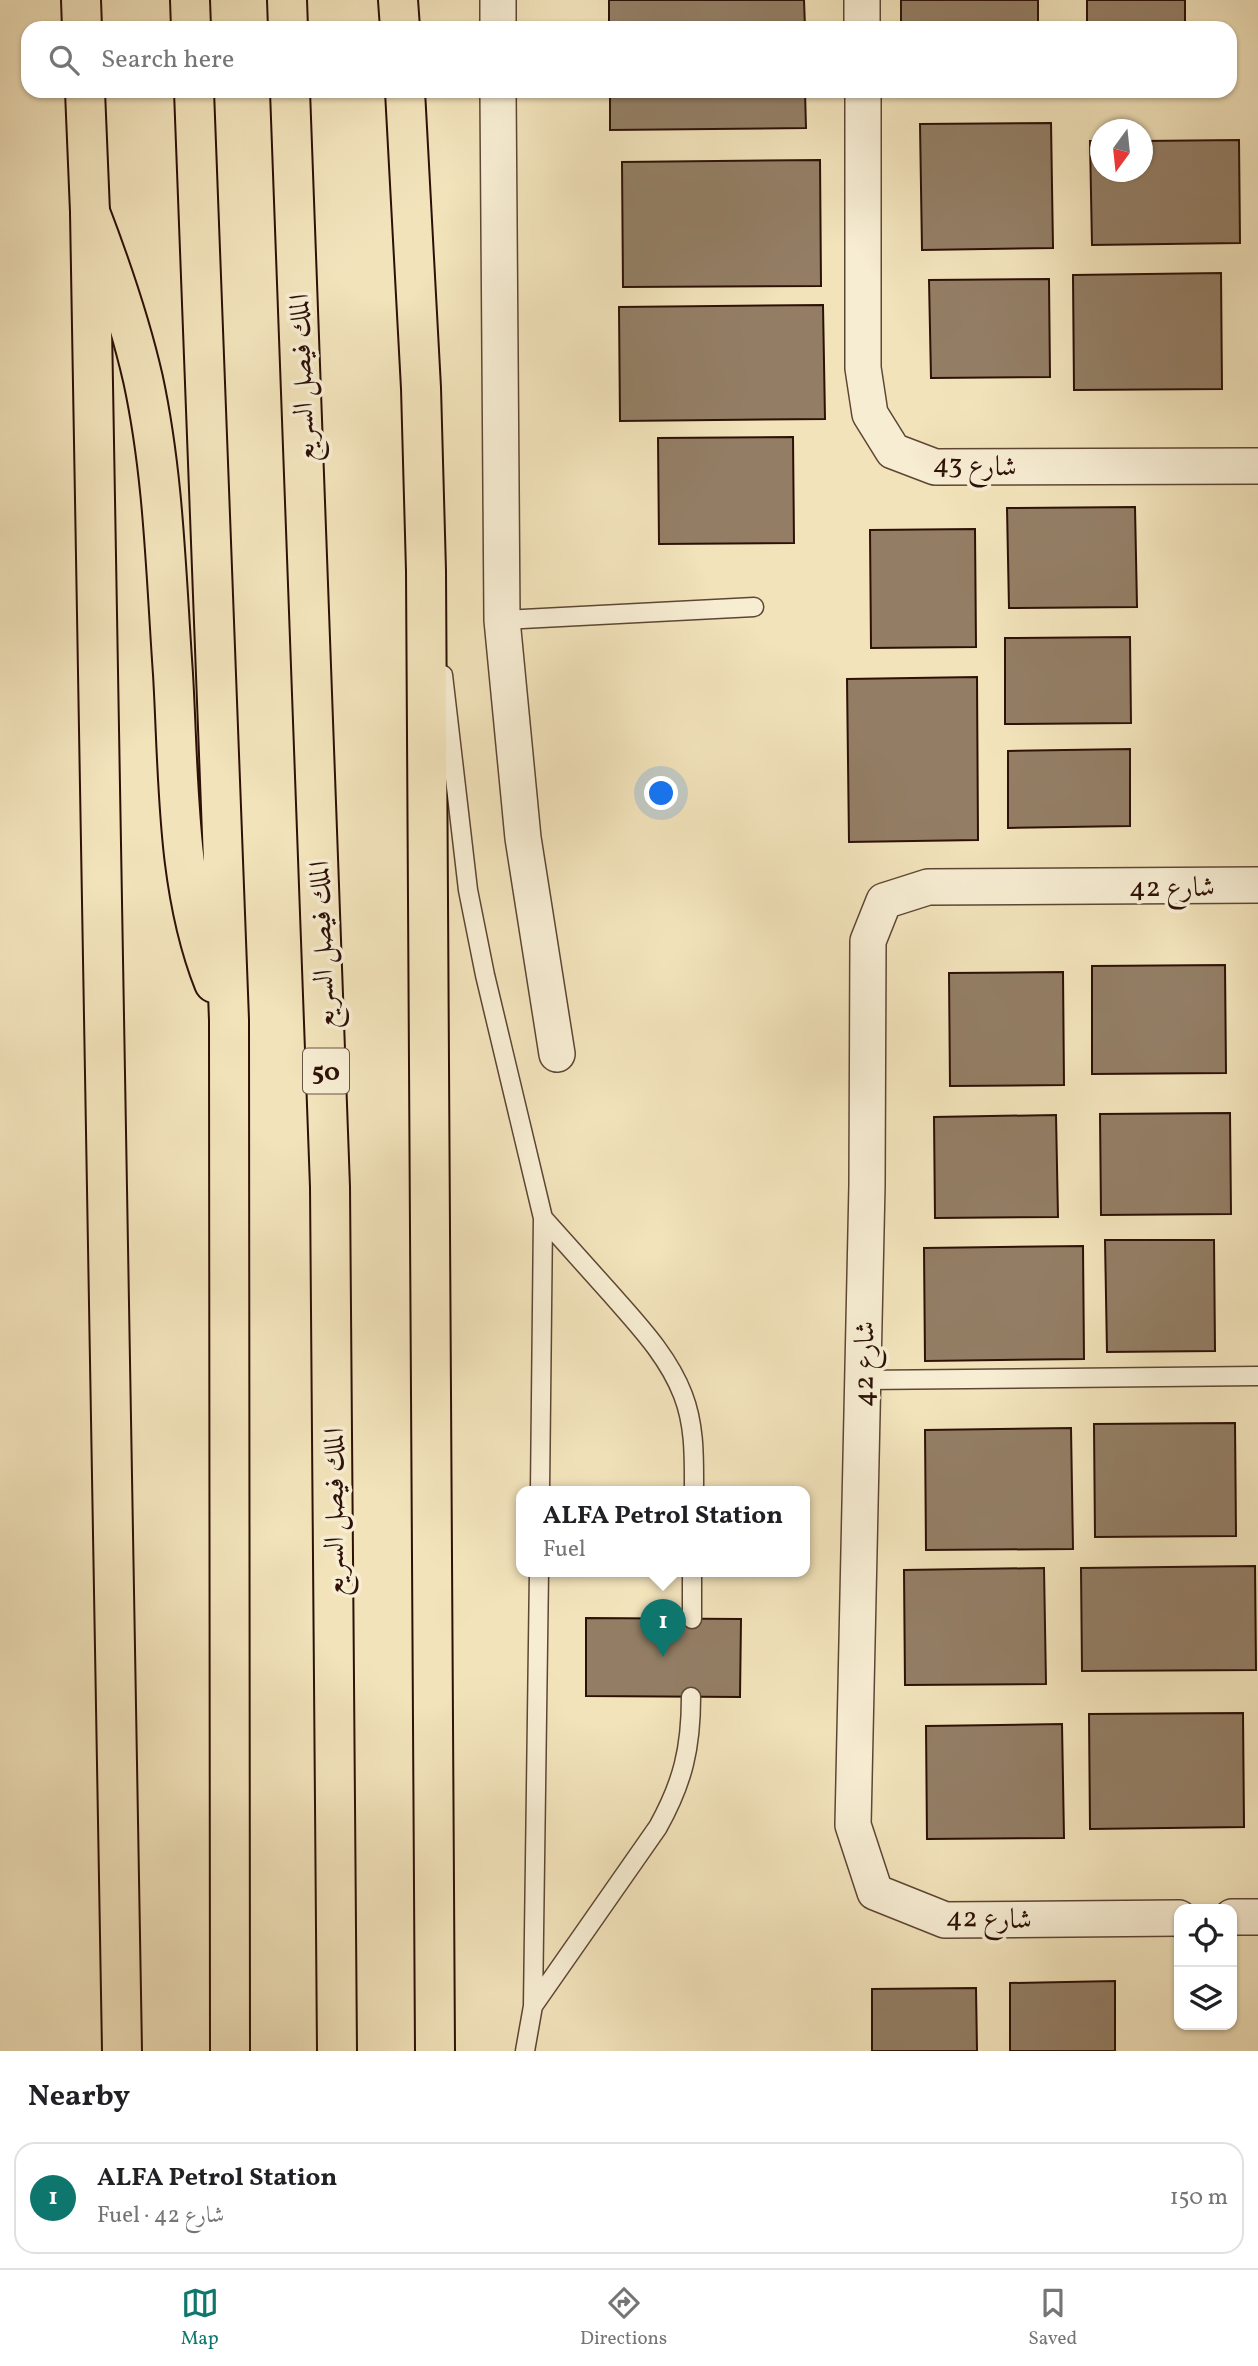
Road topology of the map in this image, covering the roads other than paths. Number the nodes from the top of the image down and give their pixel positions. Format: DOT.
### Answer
graph roads {
  1 [pos="81,0"];
  2 [pos="190,0"];
  3 [pos="287,0"];
  4 [pos="398,0"];
  5 [pos="498,0"];
  6 [pos="862,0"];
  7 [pos="82,21"];
  8 [pos="191,21"];
  9 [pos="288,21"];
  10 [pos="400,21"];
  11 [pos="498,21"];
  12 [pos="862,21"];
  13 [pos="85,98"];
  14 [pos="194,98"];
  15 [pos="290,98"];
  16 [pos="405,98"];
  17 [pos="498,98"];
  18 [pos="863,98"];
  19 [pos="90,212"];
  20 [pos="1258,466"];
  21 [pos="426,572"];
  22 [pos="754,607"];
  23 [pos="502,620"];
  24 [pos="1258,885"];
  25 [pos="229,1020"];
  26 [pos="557,1054"];
  27 [pos="543,1218"];
  28 [pos="1258,1376"];
  29 [pos="863,1380"];
  30 [pos="540,1486"];
  31 [pos="694,1486"];
  32 [pos="539,1577"];
  33 [pos="692,1577"];
  34 [pos="692,1619"];
  35 [pos="691,1697"];
  36 [pos="1237,1917"];
  37 [pos="1258,1917"];
  38 [pos="1174,1918"];
  39 [pos="533,2006"];
  40 [pos="122,2051"];
  41 [pos="230,2051"];
  42 [pos="337,2051"];
  43 [pos="435,2051"];
  44 [pos="525,2051"];
  1 -- 7 [label="main road"];
  2 -- 8 [label="main road"];
  3 -- 9 [label="main road"];
  4 -- 10 [label="main road"];
  5 -- 11 [label="street"];
  6 -- 12 [label="street"];
  13 -- 19 [label="main road"];
  14 -- 25 [label="main road"];
  15 -- 42 [label="main road, الملك فيصل السريع / 50"];
  16 -- 21 [label="main road"];
  17 -- 23 [label="street"];
  18 -- 20 [label="street, شارع 43"];
  19 -- 25 [label="main road"];
  19 -- 40 [label="main road"];
  21 -- 27 [label="lane"];
  21 -- 43 [label="main road"];
  22 -- 23 [label="lane"];
  23 -- 26 [label="street"];
  24 -- 29 [label="street, شارع 42"];
  25 -- 41 [label="main road"];
  27 -- 30 [label="lane"];
  27 -- 31 [label="lane"];
  28 -- 29 [label="lane"];
  29 -- 38 [label="street, شارع 42"];
  32 -- 39 [label="lane"];
  33 -- 34 [label="lane"];
  35 -- 39 [label="lane"];
  36 -- 37 [label="street"];
  39 -- 44 [label="lane"];
}
